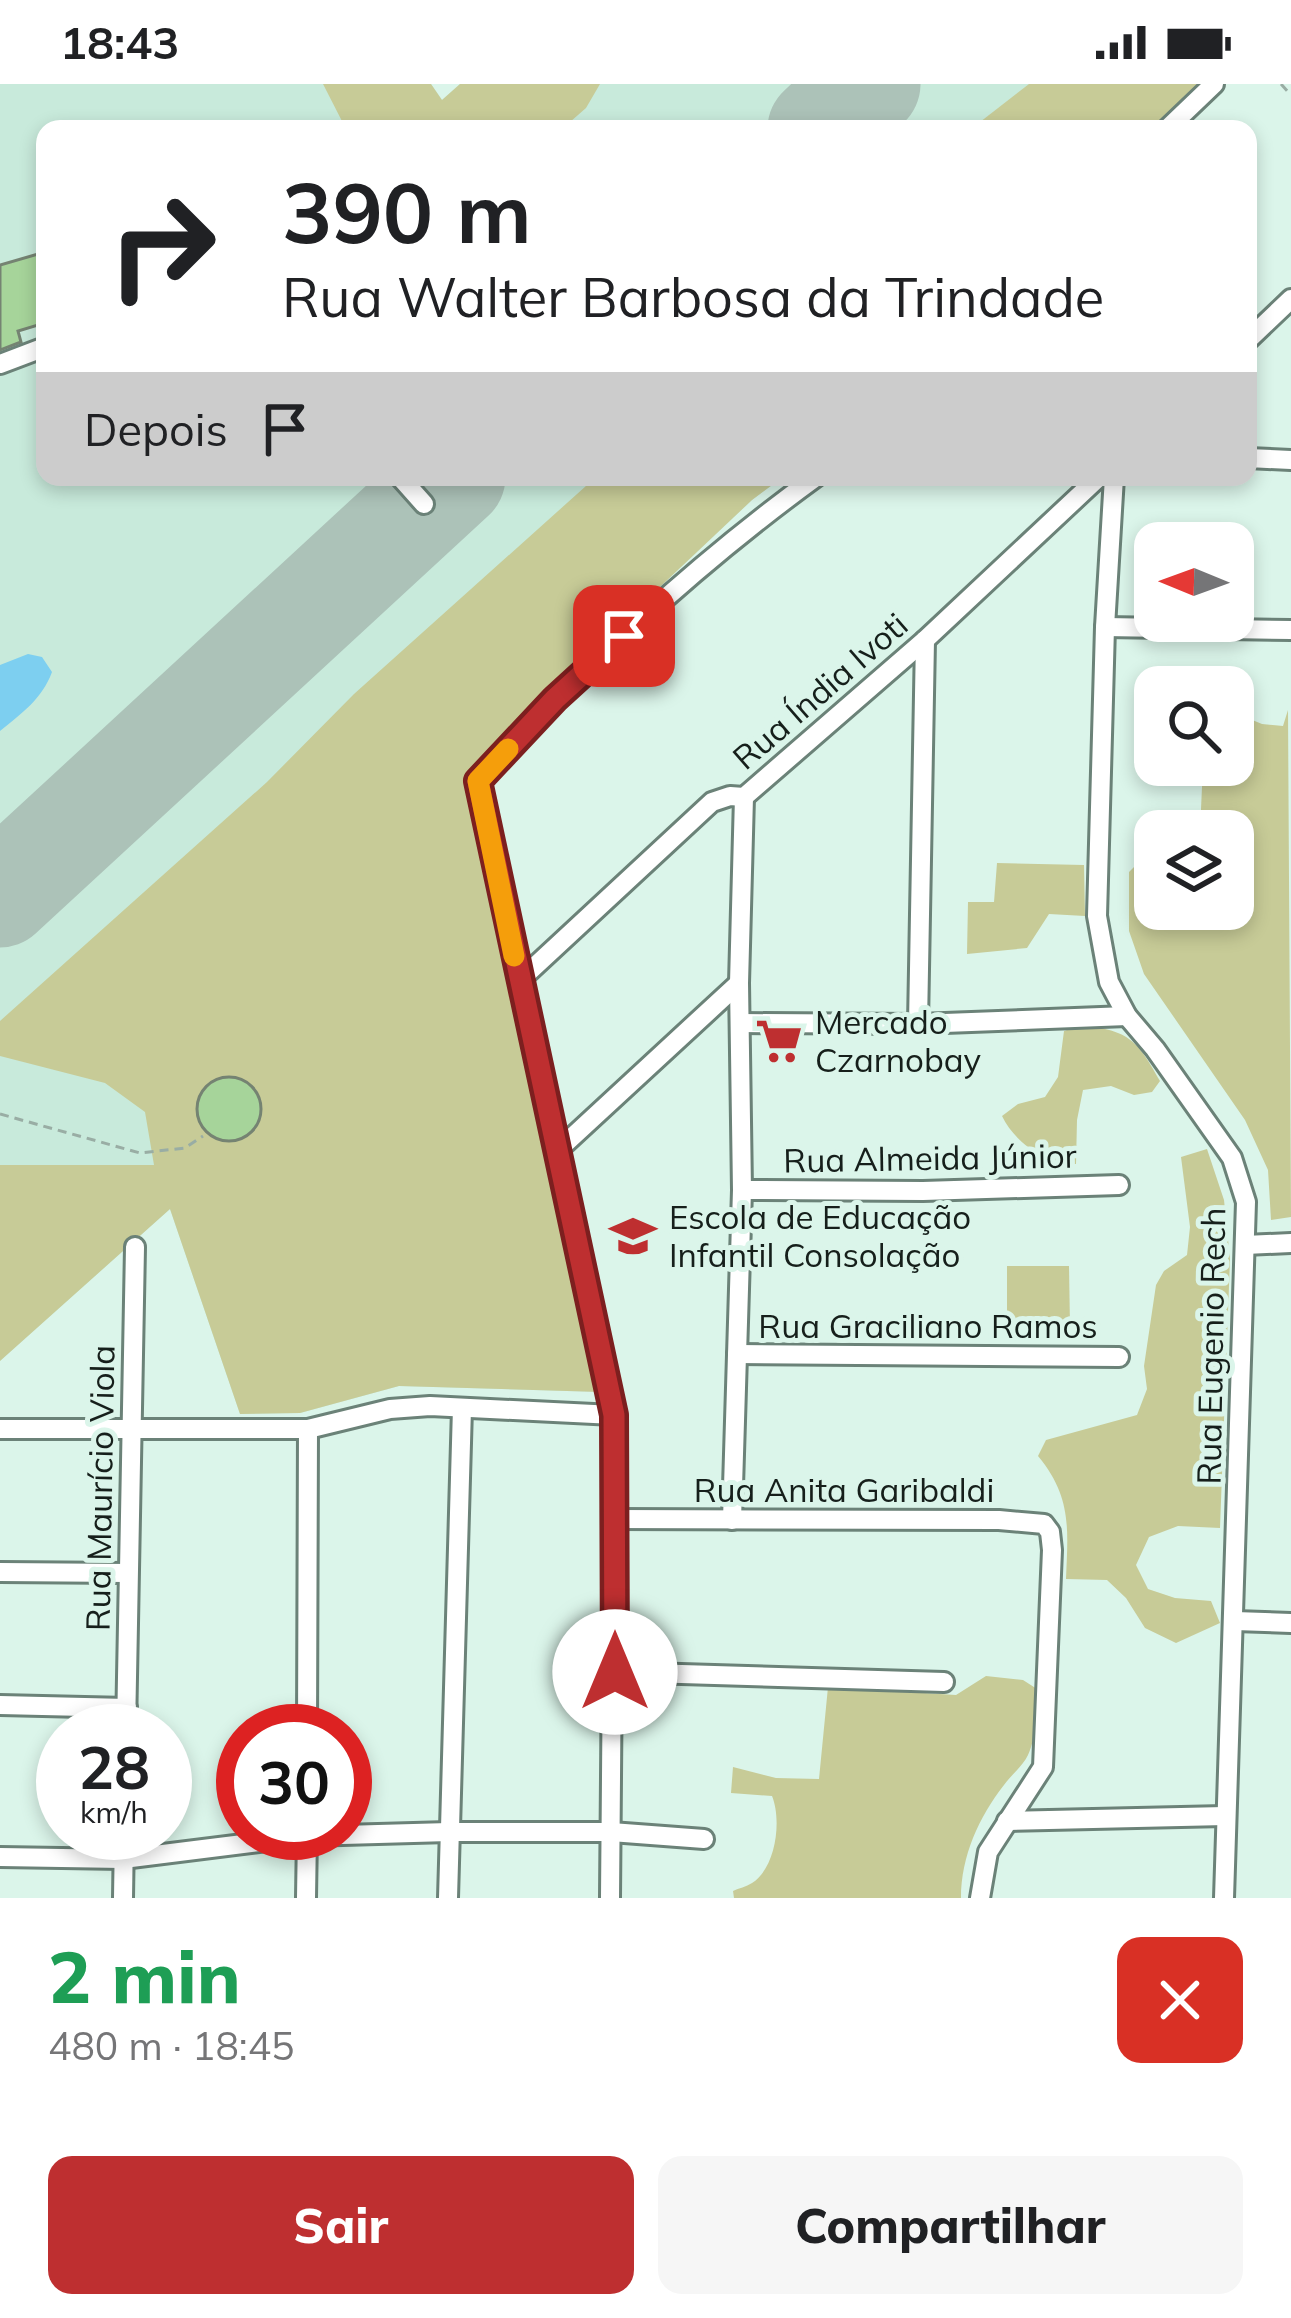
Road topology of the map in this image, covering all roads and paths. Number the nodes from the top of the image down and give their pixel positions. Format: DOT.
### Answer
graph roads {
  1 [pos="1214,84"];
  2 [pos="1282,84"];
  3 [pos="1291,95"];
  4 [pos="1176,120"];
  5 [pos="1291,299"];
  6 [pos="1257,331"];
  7 [pos="36,350"];
  8 [pos="0,364"];
  9 [pos="1257,458"];
  10 [pos="1291,460"];
  11 [pos="408,486"];
  12 [pos="804,486"];
  13 [pos="1089,486"];
  14 [pos="1113,486"];
  15 [pos="424,504"];
  16 [pos="1105,627"];
  17 [pos="1291,630"];
  18 [pos="926,640"];
  19 [pos="744,797"];
  20 [pos="519,981"];
  21 [pos="739,983"];
  22 [pos="1127,1016"];
  23 [pos="740,1023"];
  24 [pos="918,1024"];
  25 [pos="0,1114"];
  26 [pos="202,1136"];
  27 [pos="556,1152"];
  28 [pos="1119,1185"];
  29 [pos="742,1190"];
  30 [pos="1291,1244"];
  31 [pos="1245,1245"];
  32 [pos="134,1246"];
  33 [pos="737,1354"];
  34 [pos="1119,1357"];
  35 [pos="462,1408"];
  36 [pos="614,1415"];
  37 [pos="0,1430"];
  38 [pos="131,1430"];
  39 [pos="308,1430"];
  40 [pos="615,1519"];
  41 [pos="732,1520"];
  42 [pos="0,1572"];
  43 [pos="128,1573"];
  44 [pos="1234,1621"];
  45 [pos="1291,1623"];
  46 [pos="615,1672"];
  47 [pos="944,1682"];
  48 [pos="127,1704"];
  49 [pos="308,1704"];
  50 [pos="0,1705"];
  51 [pos="36,1706"];
  52 [pos="1225,1816"];
  53 [pos="1007,1821"];
  54 [pos="449,1832"];
  55 [pos="611,1832"];
  56 [pos="372,1833"];
  57 [pos="704,1839"];
  58 [pos="0,1857"];
  59 [pos="36,1858"];
  60 [pos="123,1860"];
  61 [pos="306,1860"];
  62 [pos="123,1898"];
  63 [pos="305,1898"];
  64 [pos="448,1898"];
  65 [pos="610,1898"];
  66 [pos="980,1898"];
  67 [pos="1223,1898"];
  1 -- 4 [label="street"];
  2 -- 3 [label="path"];
  5 -- 6 [label="street"];
  7 -- 8 [label="street"];
  9 -- 10 [label="street"];
  11 -- 15 [label="street"];
  12 -- 20 [label="street"];
  13 -- 18 [label="street, Rua Índia Ivoti"];
  14 -- 16 [label="street, Rua Eugenio Rech"];
  16 -- 17 [label="street"];
  16 -- 22 [label="street, Rua Eugenio Rech"];
  18 -- 19 [label="street, Rua Índia Ivoti"];
  18 -- 24 [label="street"];
  19 -- 20 [label="street, Rua Índia Ivoti"];
  19 -- 21 [label="street"];
  20 -- 27 [label="street"];
  21 -- 23 [label="street"];
  21 -- 27 [label="street"];
  22 -- 24 [label="street"];
  22 -- 31 [label="street, Rua Eugenio Rech"];
  23 -- 24 [label="street"];
  23 -- 29 [label="street"];
  25 -- 26 [label="path"];
  27 -- 36 [label="street"];
  28 -- 29 [label="street, Rua Almeida Júnior"];
  29 -- 33 [label="street"];
  30 -- 31 [label="street"];
  31 -- 44 [label="street, Rua Eugenio Rech"];
  32 -- 38 [label="street, Rua Maurício Viola"];
  33 -- 34 [label="street, Rua Graciliano Ramos"];
  33 -- 41 [label="street"];
  35 -- 36 [label="street"];
  35 -- 39 [label="street"];
  35 -- 54 [label="street"];
  36 -- 40 [label="street"];
  37 -- 38 [label="street"];
  38 -- 39 [label="street"];
  38 -- 43 [label="street, Rua Maurício Viola"];
  39 -- 49 [label="street"];
  40 -- 41 [label="street, Rua Anita Garibaldi"];
  40 -- 46 [label="street"];
  41 -- 53 [label="street, Rua Anita Garibaldi"];
  42 -- 43 [label="street"];
  43 -- 48 [label="street, Rua Maurício Viola"];
  44 -- 45 [label="street"];
  44 -- 52 [label="street, Rua Eugenio Rech"];
  46 -- 47 [label="street"];
  46 -- 55 [label="street"];
  50 -- 51 [label="street"];
  52 -- 53 [label="street"];
  52 -- 67 [label="street, Rua Eugenio Rech"];
  53 -- 66 [label="street"];
  54 -- 55 [label="street"];
  54 -- 56 [label="street"];
  54 -- 64 [label="street"];
  55 -- 57 [label="street"];
  55 -- 65 [label="street"];
  58 -- 59 [label="street"];
  60 -- 62 [label="street"];
  61 -- 63 [label="street"];
}
